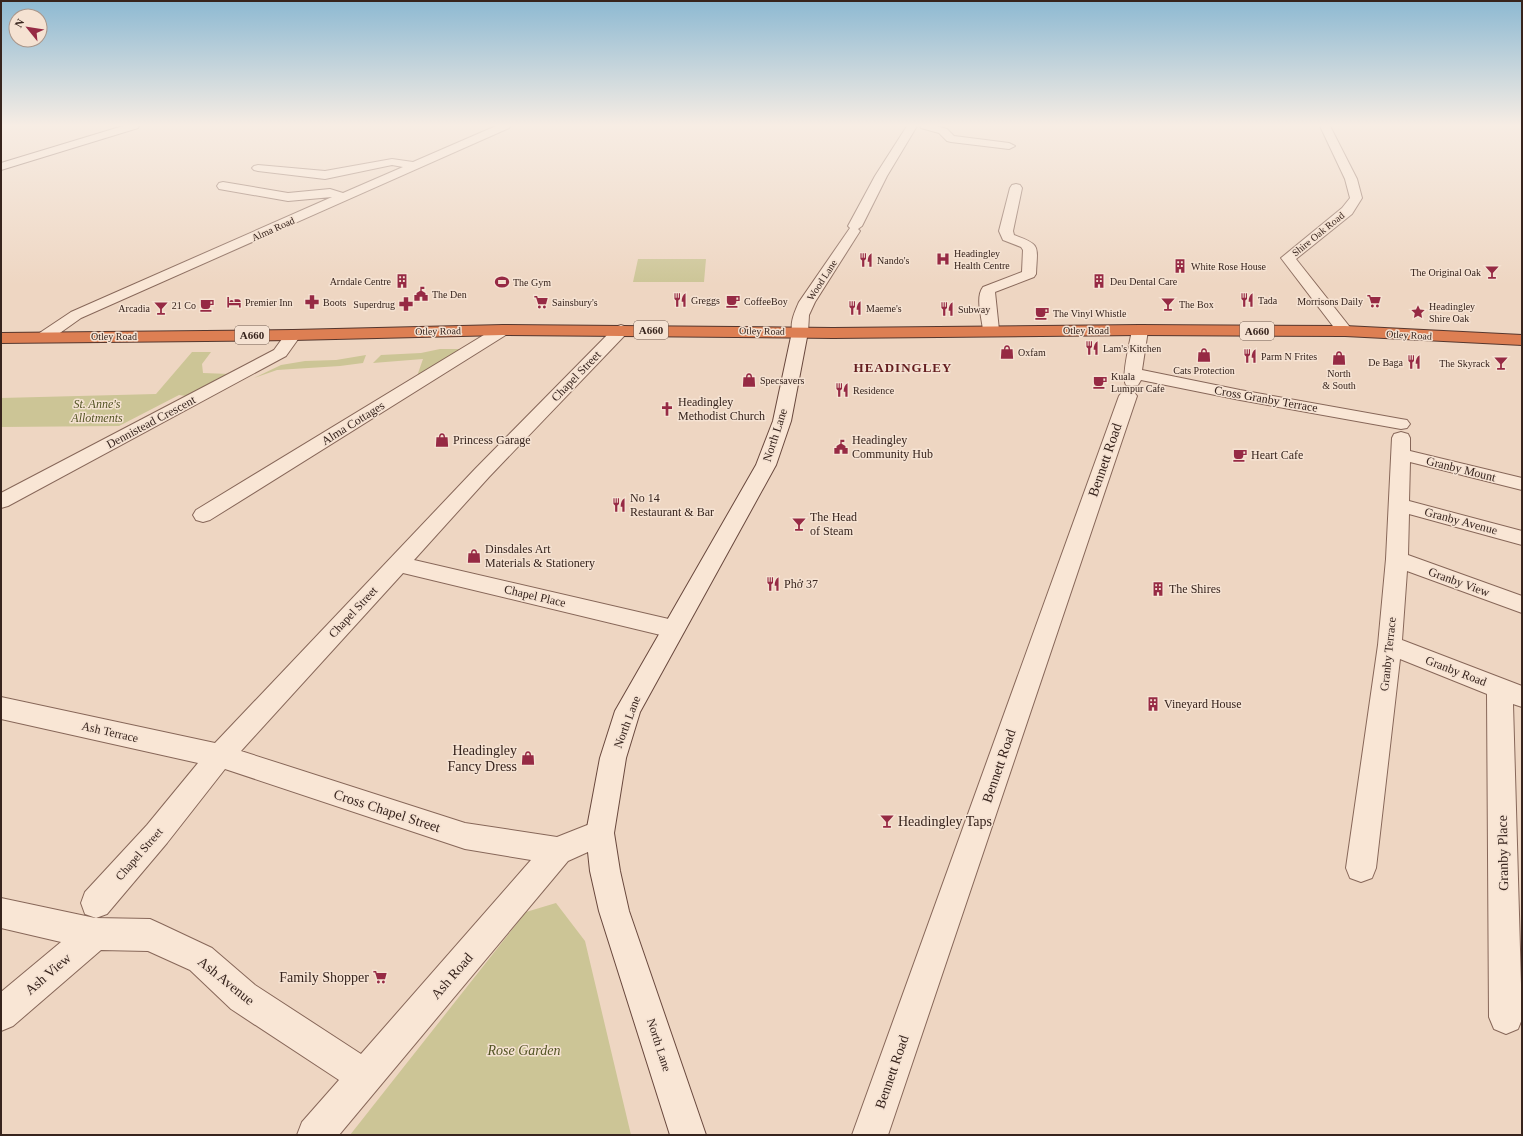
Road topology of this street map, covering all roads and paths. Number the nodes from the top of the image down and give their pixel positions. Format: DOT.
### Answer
graph roads {
  1 [pos="386,179"];
  2 [pos="879,179"];
  3 [pos="1351,179"];
  4 [pos="223,186"];
  5 [pos="1016,188"];
  6 [pos="345,197"];
  7 [pos="503,330"];
  8 [pos="621,330"];
  9 [pos="991,330"];
  10 [pos="1140,330"];
  11 [pos="1346,331"];
  12 [pos="800,332"];
  13 [pos="293,335"];
  14 [pos="44,337"];
  15 [pos="1,338"];
  16 [pos="1522,340"];
  17 [pos="1130,383"];
  18 [pos="1401,433"];
  19 [pos="1522,484"];
  20 [pos="1,501"];
  21 [pos="1399,505"];
  22 [pos="203,515"];
  23 [pos="1522,538"];
  24 [pos="1397,559"];
  25 [pos="398,564"];
  26 [pos="1522,606"];
  27 [pos="673,629"];
  28 [pos="1390,645"];
  29 [pos="1511,693"];
  30 [pos="1,708"];
  31 [pos="220,756"];
  32 [pos="600,833"];
  33 [pos="558,851"];
  34 [pos="1361,868"];
  35 [pos="1,913"];
  36 [pos="96,918"];
  37 [pos="1,1014"];
  38 [pos="1506,1017"];
  39 [pos="365,1078"];
  40 [pos="315,1135"];
  41 [pos="688,1135"];
  42 [pos="870,1135"];
  1 -- 6 [label="street, Alma Road"];
  2 -- 12 [label="street, Wood Lane"];
  3 -- 11 [label="street, Shire Oak Road"];
  4 -- 6 [label="street"];
  5 -- 9 [label="street"];
  6 -- 14 [label="street, Alma Road"];
  7 -- 8 [label="highway, Otley Road / A660"];
  7 -- 13 [label="highway, Otley Road / A660"];
  7 -- 22 [label="street, Alma Cottages"];
  8 -- 12 [label="highway, Otley Road / A660"];
  8 -- 25 [label="street, Chapel Street"];
  9 -- 10 [label="highway, Otley Road / A660"];
  9 -- 12 [label="highway, Otley Road / A660"];
  10 -- 11 [label="highway, Otley Road / A660"];
  10 -- 17 [label="street, Bennett Road"];
  11 -- 16 [label="highway, Otley Road / A660"];
  12 -- 27 [label="street, North Lane"];
  13 -- 14 [label="highway, Otley Road / A660"];
  13 -- 20 [label="street, Dennistead Crescent"];
  14 -- 15 [label="highway, Otley Road / A660"];
  17 -- 18 [label="street, Cross Granby Terrace"];
  17 -- 42 [label="street, Bennett Road"];
  18 -- 19 [label="street, Granby Mount"];
  18 -- 21 [label="street, Granby Terrace"];
  21 -- 23 [label="street, Granby Avenue"];
  21 -- 24 [label="street, Granby Terrace"];
  24 -- 26 [label="street, Granby View"];
  24 -- 28 [label="street, Granby Terrace"];
  25 -- 27 [label="street, Chapel Place"];
  25 -- 31 [label="street, Chapel Street"];
  27 -- 32 [label="street, North Lane"];
  28 -- 29 [label="street, Granby Road"];
  28 -- 34 [label="street, Granby Terrace"];
  29 -- 38 [label="street, Granby Place"];
  30 -- 31 [label="street, Ash Terrace"];
  31 -- 33 [label="street, Cross Chapel Street"];
  31 -- 36 [label="street, Chapel Street"];
  32 -- 33 [label="street, Ash Road"];
  32 -- 41 [label="street, North Lane"];
  33 -- 39 [label="street, Ash Road"];
  35 -- 36 [label="street, Ash Avenue"];
  36 -- 37 [label="street, Ash View"];
  36 -- 39 [label="street, Ash Avenue"];
  39 -- 40 [label="street, Ash Road"];
}
